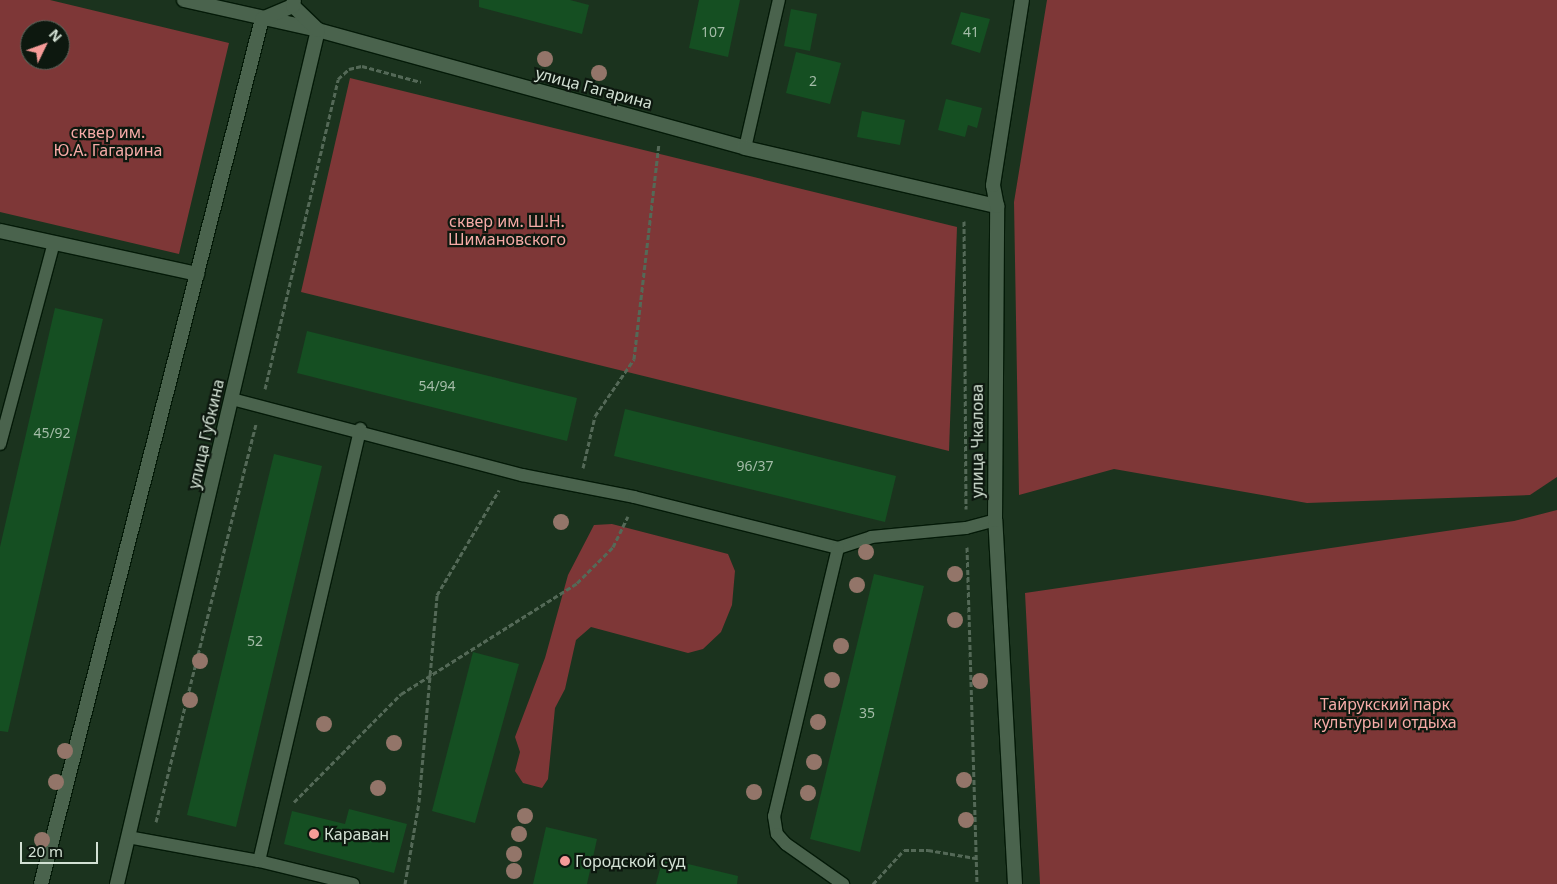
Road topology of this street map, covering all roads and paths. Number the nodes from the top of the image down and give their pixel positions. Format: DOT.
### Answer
graph roads {
  1 [pos="184,0"];
  2 [pos="779,0"];
  3 [pos="1022,0"];
  4 [pos="294,3"];
  5 [pos="262,18"];
  6 [pos="318,30"];
  7 [pos="429,84"];
  8 [pos="650,141"];
  9 [pos="659,144"];
  10 [pos="669,146"];
  11 [pos="745,148"];
  12 [pos="997,206"];
  13 [pos="956,219"];
  14 [pos="0,231"];
  15 [pos="54,243"];
  16 [pos="197,274"];
  17 [pos="232,399"];
  18 [pos="261,405"];
  19 [pos="360,429"];
  20 [pos="0,444"];
  21 [pos="522,475"];
  22 [pos="579,488"];
  23 [pos="634,497"];
  24 [pos="995,520"];
  25 [pos="966,528"];
  26 [pos="838,548"];
  27 [pos="430,676"];
  28 [pos="271,814"];
  29 [pos="128,837"];
  30 [pos="150,843"];
  31 [pos="975,858"];
  32 [pos="259,861"];
  33 [pos="349,883"];
  34 [pos="41,884"];
  35 [pos="117,884"];
  36 [pos="405,884"];
  37 [pos="844,884"];
  38 [pos="873,884"];
  39 [pos="977,884"];
  40 [pos="1015,884"];
  1 -- 5 [label="street, улица Гагарина"];
  2 -- 11 [label="lane"];
  3 -- 12 [label="street, улица Чкалова"];
  4 -- 5 [label="street"];
  4 -- 6 [label="street"];
  5 -- 6 [label="street, улица Гагарина"];
  5 -- 16 [label="street"];
  6 -- 11 [label="street, улица Гагарина"];
  6 -- 17 [label="street, улица Губкина"];
  7 -- 18 [label="path"];
  8 -- 9 [label="path"];
  9 -- 10 [label="path"];
  9 -- 22 [label="path"];
  11 -- 12 [label="street, улица Гагарина"];
  12 -- 24 [label="street, улица Чкалова"];
  13 -- 25 [label="path"];
  14 -- 15 [label="street"];
  15 -- 16 [label="street"];
  15 -- 20 [label="lane"];
  16 -- 34 [label="street"];
  17 -- 18 [label="lane"];
  17 -- 29 [label="street, улица Губкина"];
  18 -- 19 [label="lane"];
  18 -- 30 [label="path"];
  19 -- 21 [label="lane"];
  19 -- 28 [label="lane"];
  21 -- 22 [label="lane"];
  21 -- 27 [label="path"];
  22 -- 23 [label="lane"];
  23 -- 26 [label="lane"];
  23 -- 27 [label="path"];
  24 -- 25 [label="lane"];
  24 -- 40 [label="street, улица Чкалова"];
  25 -- 26 [label="lane"];
  25 -- 31 [label="path"];
  26 -- 37 [label="lane"];
  27 -- 28 [label="path"];
  27 -- 36 [label="path"];
  28 -- 32 [label="lane"];
  29 -- 30 [label="lane"];
  29 -- 35 [label="street, улица Губкина"];
  30 -- 32 [label="lane"];
  31 -- 38 [label="path"];
  31 -- 39 [label="path"];
  32 -- 33 [label="lane"];
}
